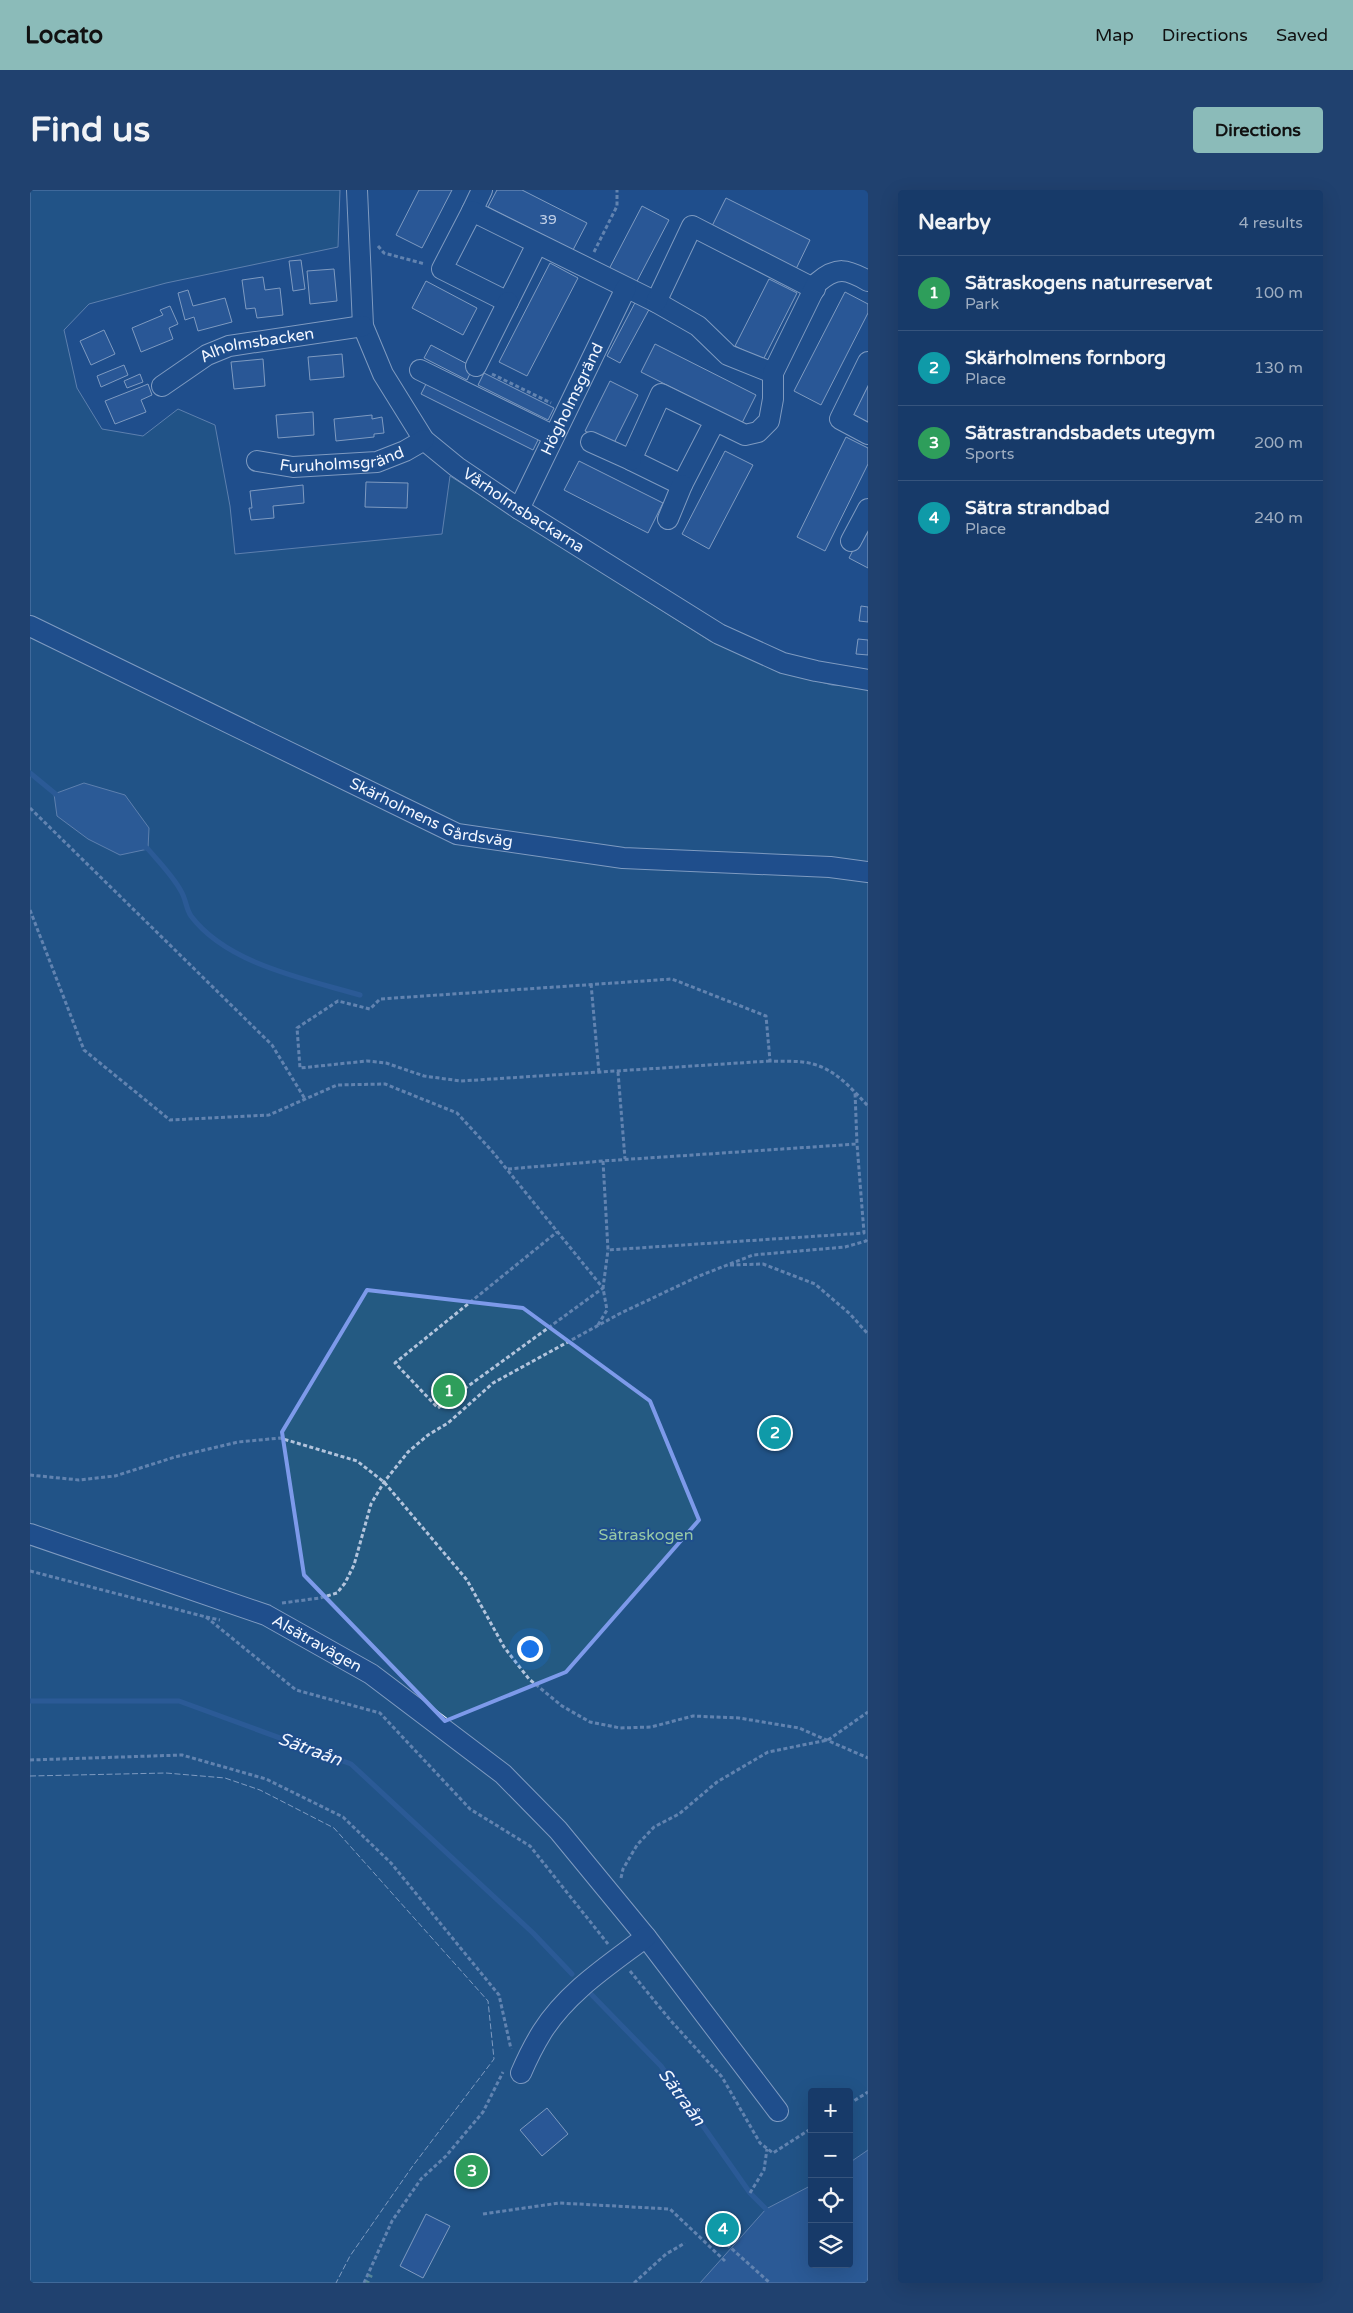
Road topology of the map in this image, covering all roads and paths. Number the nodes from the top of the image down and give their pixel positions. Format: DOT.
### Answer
graph roads {
  1 [pos="357,190"];
  2 [pos="482,190"];
  3 [pos="617,190"];
  4 [pos="472,211"];
  5 [pos="358,226"];
  6 [pos="537,244"];
  7 [pos="586,268"];
  8 [pos="442,269"];
  9 [pos="868,281"];
  10 [pos="626,288"];
  11 [pos="815,289"];
  12 [pos="508,302"];
  13 [pos="656,302"];
  14 [pos="362,326"];
  15 [pos="868,362"];
  16 [pos="476,366"];
  17 [pos="420,370"];
  18 [pos="773,373"];
  19 [pos="162,386"];
  20 [pos="567,411"];
  21 [pos="715,421"];
  22 [pos="868,434"];
  23 [pos="554,436"];
  24 [pos="424,440"];
  25 [pos="591,442"];
  26 [pos="631,460"];
  27 [pos="257,461"];
  28 [pos="682,486"];
  29 [pos="519,509"];
  30 [pos="868,509"];
  31 [pos="668,519"];
  32 [pos="851,541"];
  33 [pos="30,626"];
  34 [pos="868,680"];
  35 [pos="30,808"];
  36 [pos="868,872"];
  37 [pos="30,910"];
  38 [pos="590,984"];
  39 [pos="770,1061"];
  40 [pos="618,1072"];
  41 [pos="599,1073"];
  42 [pos="855,1092"];
  43 [pos="306,1099"];
  44 [pos="868,1106"];
  45 [pos="858,1144"];
  46 [pos="624,1159"];
  47 [pos="603,1161"];
  48 [pos="508,1170"];
  49 [pos="557,1232"];
  50 [pos="868,1238"];
  51 [pos="608,1250"];
  52 [pos="727,1266"];
  53 [pos="603,1288"];
  54 [pos="592,1330"];
  55 [pos="868,1334"];
  56 [pos="30,1475"];
  57 [pos="384,1482"];
  58 [pos="30,1534"];
  59 [pos="30,1571"];
  60 [pos="266,1615"];
  61 [pos="206,1617"];
  62 [pos="223,1621"];
  63 [pos="868,1712"];
  64 [pos="828,1740"];
  65 [pos="868,1758"];
  66 [pos="30,1760"];
  67 [pos="614,1897"];
  68 [pos="646,1937"];
  69 [pos="617,1955"];
  70 [pos="518,2046"];
  71 [pos="512,2072"];
  72 [pos="868,2092"];
  73 [pos="853,2101"];
  74 [pos="778,2111"];
  75 [pos="808,2131"];
  76 [pos="767,2149"];
  77 [pos="750,2193"];
  78 [pos="483,2214"];
  79 [pos="722,2240"];
  80 [pos="685,2242"];
  81 [pos="725,2261"];
  82 [pos="364,2283"];
  83 [pos="634,2283"];
  84 [pos="770,2283"];
  1 -- 5 [label="street, Vårholmsbackarna"];
  2 -- 4 [label="street"];
  3 -- 7 [label="path"];
  4 -- 6 [label="street"];
  4 -- 8 [label="street"];
  5 -- 8 [label="path"];
  5 -- 14 [label="street, Vårholmsbackarna"];
  6 -- 7 [label="street"];
  6 -- 12 [label="street"];
  7 -- 10 [label="street"];
  8 -- 12 [label="street"];
  9 -- 11 [label="street"];
  10 -- 13 [label="street"];
  10 -- 20 [label="street, Högholmsgränd"];
  11 -- 13 [label="street"];
  11 -- 18 [label="street"];
  12 -- 16 [label="street"];
  13 -- 18 [label="street"];
  14 -- 19 [label="street, Alholmsbacken"];
  14 -- 24 [label="street, Vårholmsbackarna"];
  15 -- 22 [label="street"];
  16 -- 20 [label="path"];
  17 -- 23 [label="street"];
  18 -- 21 [label="street"];
  20 -- 23 [label="street, Högholmsgränd"];
  21 -- 26 [label="street"];
  21 -- 28 [label="street"];
  23 -- 29 [label="street, Högholmsgränd"];
  24 -- 27 [label="street, Furuholmsgränd"];
  24 -- 29 [label="street, Vårholmsbackarna"];
  25 -- 26 [label="street"];
  26 -- 28 [label="street"];
  28 -- 31 [label="street"];
  29 -- 34 [label="street, Vårholmsbackarna"];
  30 -- 32 [label="street"];
  33 -- 36 [label="street, Skärholmens Gårdsväg"];
  35 -- 43 [label="path"];
  37 -- 43 [label="path"];
  38 -- 39 [label="path"];
  38 -- 41 [label="path"];
  38 -- 41 [label="path"];
  39 -- 40 [label="path"];
  39 -- 42 [label="path"];
  40 -- 41 [label="path"];
  40 -- 46 [label="path"];
  42 -- 44 [label="path"];
  42 -- 45 [label="path"];
  43 -- 48 [label="path"];
  45 -- 46 [label="path"];
  45 -- 51 [label="path"];
  46 -- 47 [label="path"];
  47 -- 48 [label="path"];
  47 -- 51 [label="path"];
  48 -- 53 [label="path"];
  49 -- 53 [label="path"];
  50 -- 52 [label="path"];
  51 -- 53 [label="path"];
  52 -- 54 [label="path"];
  52 -- 55 [label="path"];
  53 -- 54 [label="path"];
  54 -- 57 [label="path"];
  56 -- 57 [label="path"];
  57 -- 60 [label="path"];
  57 -- 64 [label="path"];
  58 -- 60 [label="street, Alsätravägen"];
  59 -- 61 [label="path"];
  60 -- 67 [label="street, Alsätravägen"];
  61 -- 62 [label="path"];
  61 -- 69 [label="path"];
  63 -- 64 [label="path"];
  64 -- 65 [label="path"];
  64 -- 67 [label="path"];
  66 -- 70 [label="path"];
  67 -- 68 [label="street, Alsätravägen"];
  68 -- 69 [label="street"];
  68 -- 74 [label="street, Alsätravägen"];
  69 -- 71 [label="street"];
  69 -- 76 [label="path"];
  71 -- 82 [label="path"];
  72 -- 73 [label="path"];
  75 -- 76 [label="path"];
  76 -- 77 [label="path"];
  78 -- 81 [label="path"];
  79 -- 84 [label="path"];
  80 -- 83 [label="path"];
}
